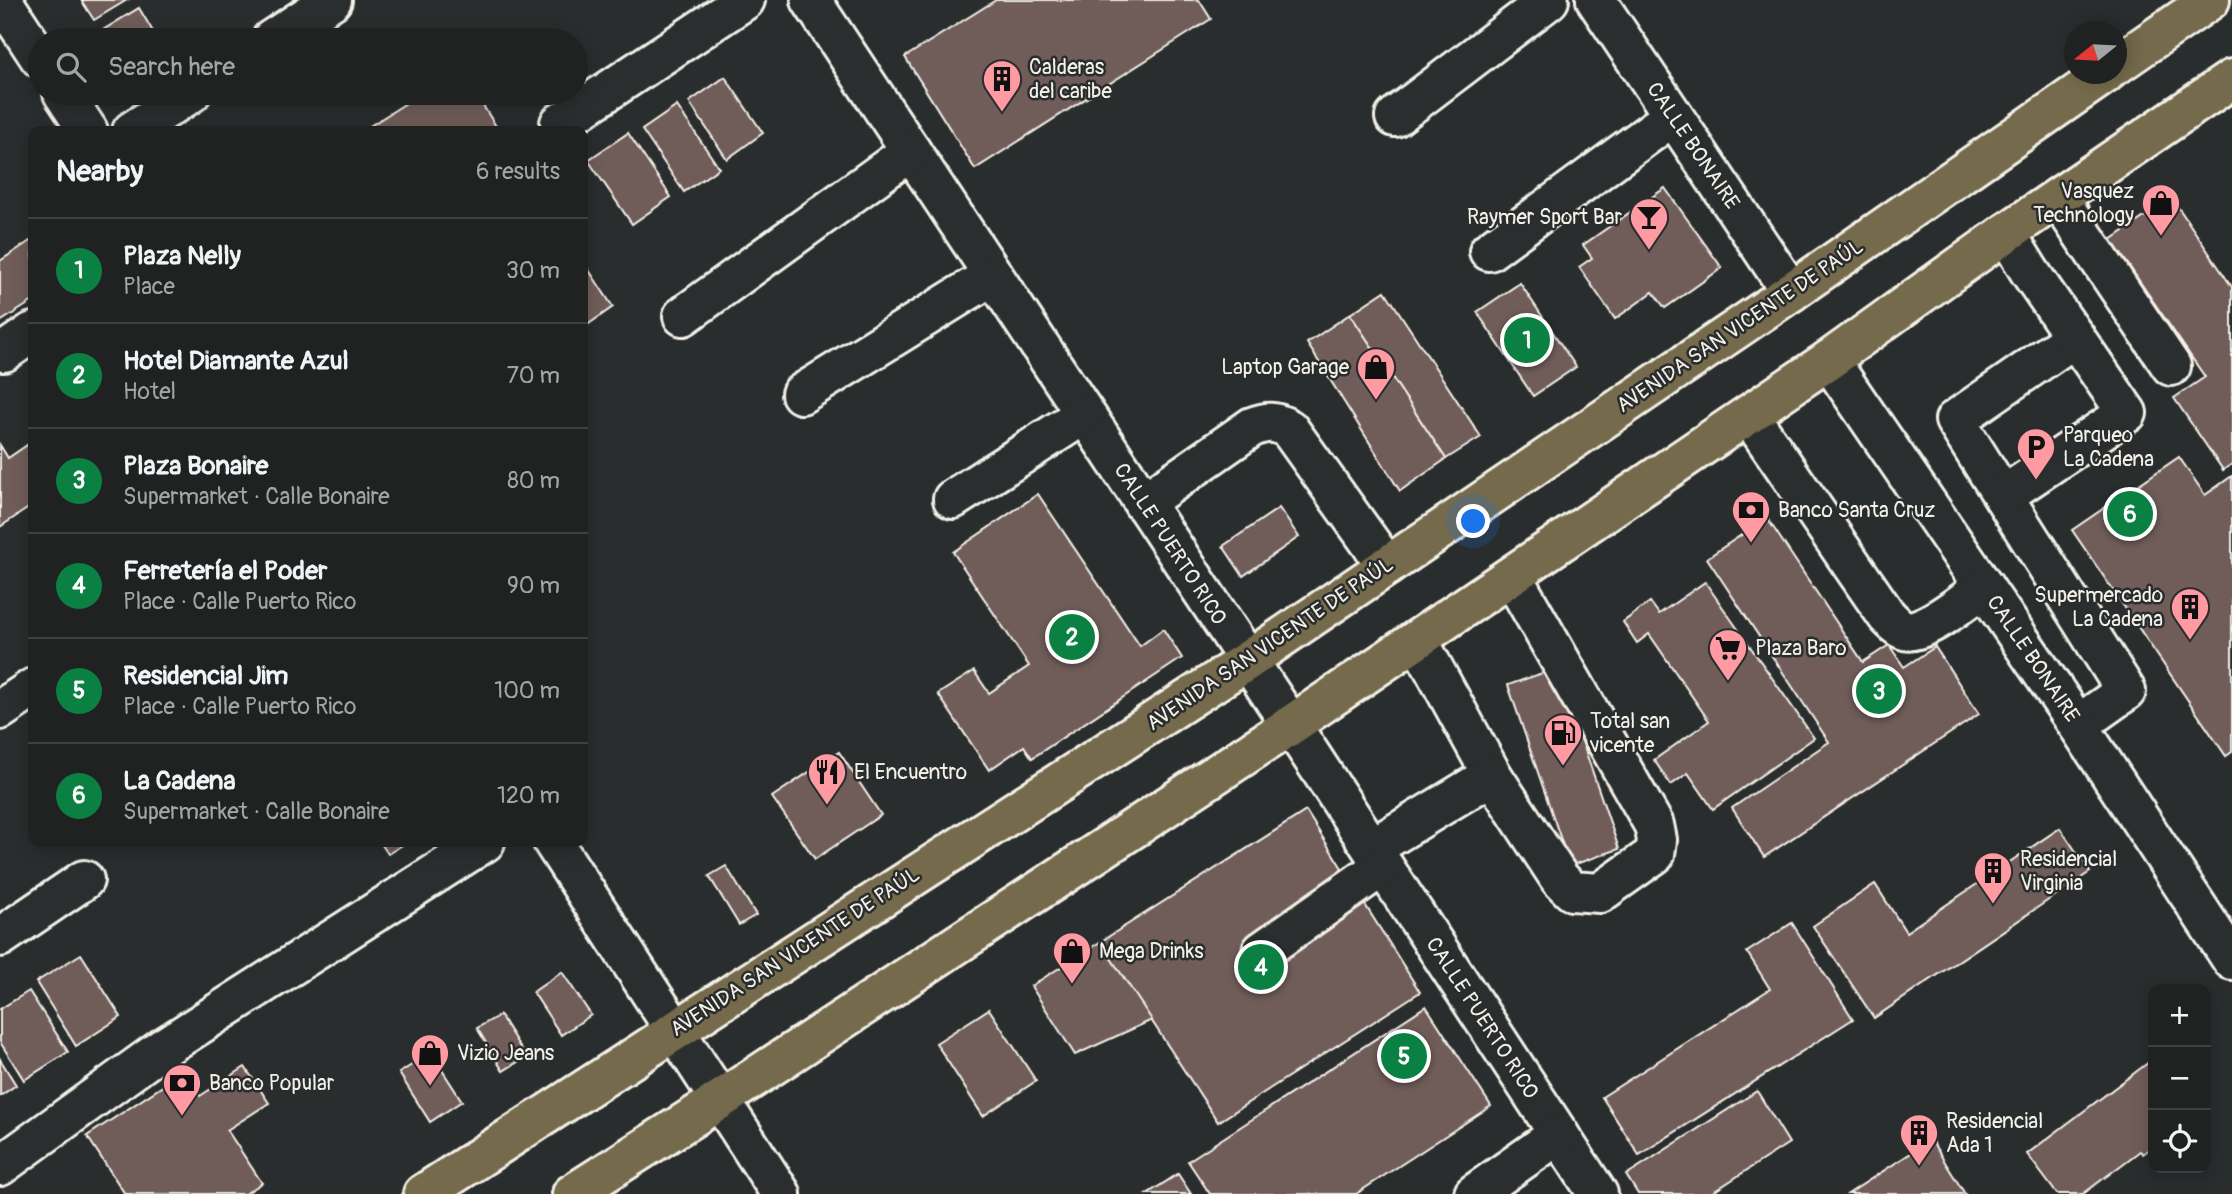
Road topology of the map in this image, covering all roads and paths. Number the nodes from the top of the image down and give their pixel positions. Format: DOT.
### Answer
graph roads {
  1 [pos="2,0"];
  2 [pos="332,0"];
  3 [pos="745,0"];
  4 [pos="811,0"];
  5 [pos="1549,0"];
  6 [pos="1596,0"];
  7 [pos="2210,0"];
  8 [pos="289,28"];
  9 [pos="28,40"];
  10 [pos="2127,57"];
  11 [pos="2232,79"];
  12 [pos="2091,84"];
  13 [pos="588,104"];
  14 [pos="71,105"];
  15 [pos="172,105"];
  16 [pos="587,105"];
  17 [pos="1673,116"];
  18 [pos="1395,117"];
  19 [pos="560,123"];
  20 [pos="85,126"];
  21 [pos="140,126"];
  22 [pos="911,151"];
  23 [pos="2058,198"];
  24 [pos="2006,233"];
  25 [pos="1489,251"];
  26 [pos="993,275"];
  27 [pos="1791,292"];
  28 [pos="684,316"];
  29 [pos="2074,337"];
  30 [pos="1829,360"];
  31 [pos="2171,366"];
  32 [pos="801,394"];
  33 [pos="1085,414"];
  34 [pos="1749,415"];
  35 [pos="2003,496"];
  36 [pos="953,499"];
  37 [pos="1143,503"];
  38 [pos="1387,566"];
  39 [pos="1511,576"];
  40 [pos="1983,587"];
  41 [pos="1418,640"];
  42 [pos="1247,661"];
  43 [pos="28,691"];
  44 [pos="0,710"];
  45 [pos="1292,725"];
  46 [pos="2078,725"];
  47 [pos="1492,775"];
  48 [pos="477,847"];
  49 [pos="556,847"];
  50 [pos="1377,857"];
  51 [pos="84,880"];
  52 [pos="0,937"];
  53 [pos="2228,945"];
  54 [pos="1262,951"];
  55 [pos="676,1028"];
  56 [pos="720,1100"];
  57 [pos="1559,1134"];
  58 [pos="0,1166"];
  59 [pos="423,1194"];
  60 [pos="572,1194"];
  61 [pos="781,1194"];
  62 [pos="1474,1194"];
  63 [pos="1598,1194"];
  1 -- 9 [label="street"];
  2 -- 8 [label="street"];
  3 -- 13 [label="street"];
  4 -- 22 [label="street, CALLE PUERTO RICO"];
  5 -- 18 [label="street"];
  6 -- 17 [label="street, CALLE BONAIRE"];
  7 -- 10 [label="main road"];
  11 -- 23 [label="main road"];
  12 -- 27 [label="main road, AVENIDA SAN VICENTE DE PAÚL"];
  14 -- 20 [label="street"];
  15 -- 21 [label="street"];
  16 -- 19 [label="street"];
  17 -- 25 [label="street"];
  17 -- 27 [label="street, CALLE BONAIRE"];
  22 -- 26 [label="street, CALLE PUERTO RICO"];
  22 -- 28 [label="street"];
  23 -- 24 [label="main road"];
  23 -- 31 [label="street"];
  24 -- 29 [label="street"];
  24 -- 30 [label="main road"];
  26 -- 32 [label="street"];
  26 -- 33 [label="street, CALLE PUERTO RICO"];
  27 -- 38 [label="main road, AVENIDA SAN VICENTE DE PAÚL"];
  29 -- 35 [label="street"];
  29 -- 35 [label="street"];
  30 -- 34 [label="main road"];
  30 -- 40 [label="street, CALLE BONAIRE"];
  33 -- 36 [label="street"];
  33 -- 37 [label="street, CALLE PUERTO RICO"];
  34 -- 39 [label="main road"];
  34 -- 40 [label="street"];
  35 -- 46 [label="street"];
  37 -- 38 [label="street"];
  37 -- 42 [label="street, CALLE PUERTO RICO"];
  38 -- 42 [label="main road, AVENIDA SAN VICENTE DE PAÚL"];
  39 -- 41 [label="main road"];
  39 -- 47 [label="street"];
  40 -- 46 [label="street, CALLE BONAIRE"];
  41 -- 45 [label="main road"];
  41 -- 47 [label="street"];
  42 -- 45 [label="street, CALLE PUERTO RICO"];
  42 -- 55 [label="main road, AVENIDA SAN VICENTE DE PAÚL"];
  43 -- 44 [label="street"];
  45 -- 50 [label="street, CALLE PUERTO RICO"];
  45 -- 56 [label="main road"];
  46 -- 53 [label="street, CALLE BONAIRE"];
  47 -- 50 [label="street"];
  48 -- 58 [label="street"];
  49 -- 55 [label="street"];
  50 -- 54 [label="street"];
  50 -- 57 [label="street, CALLE PUERTO RICO"];
  51 -- 52 [label="street"];
  55 -- 56 [label="street"];
  55 -- 59 [label="main road, AVENIDA SAN VICENTE DE PAÚL"];
  56 -- 60 [label="main road"];
  56 -- 61 [label="street"];
  57 -- 62 [label="street"];
  57 -- 63 [label="street, CALLE PUERTO RICO"];
}
